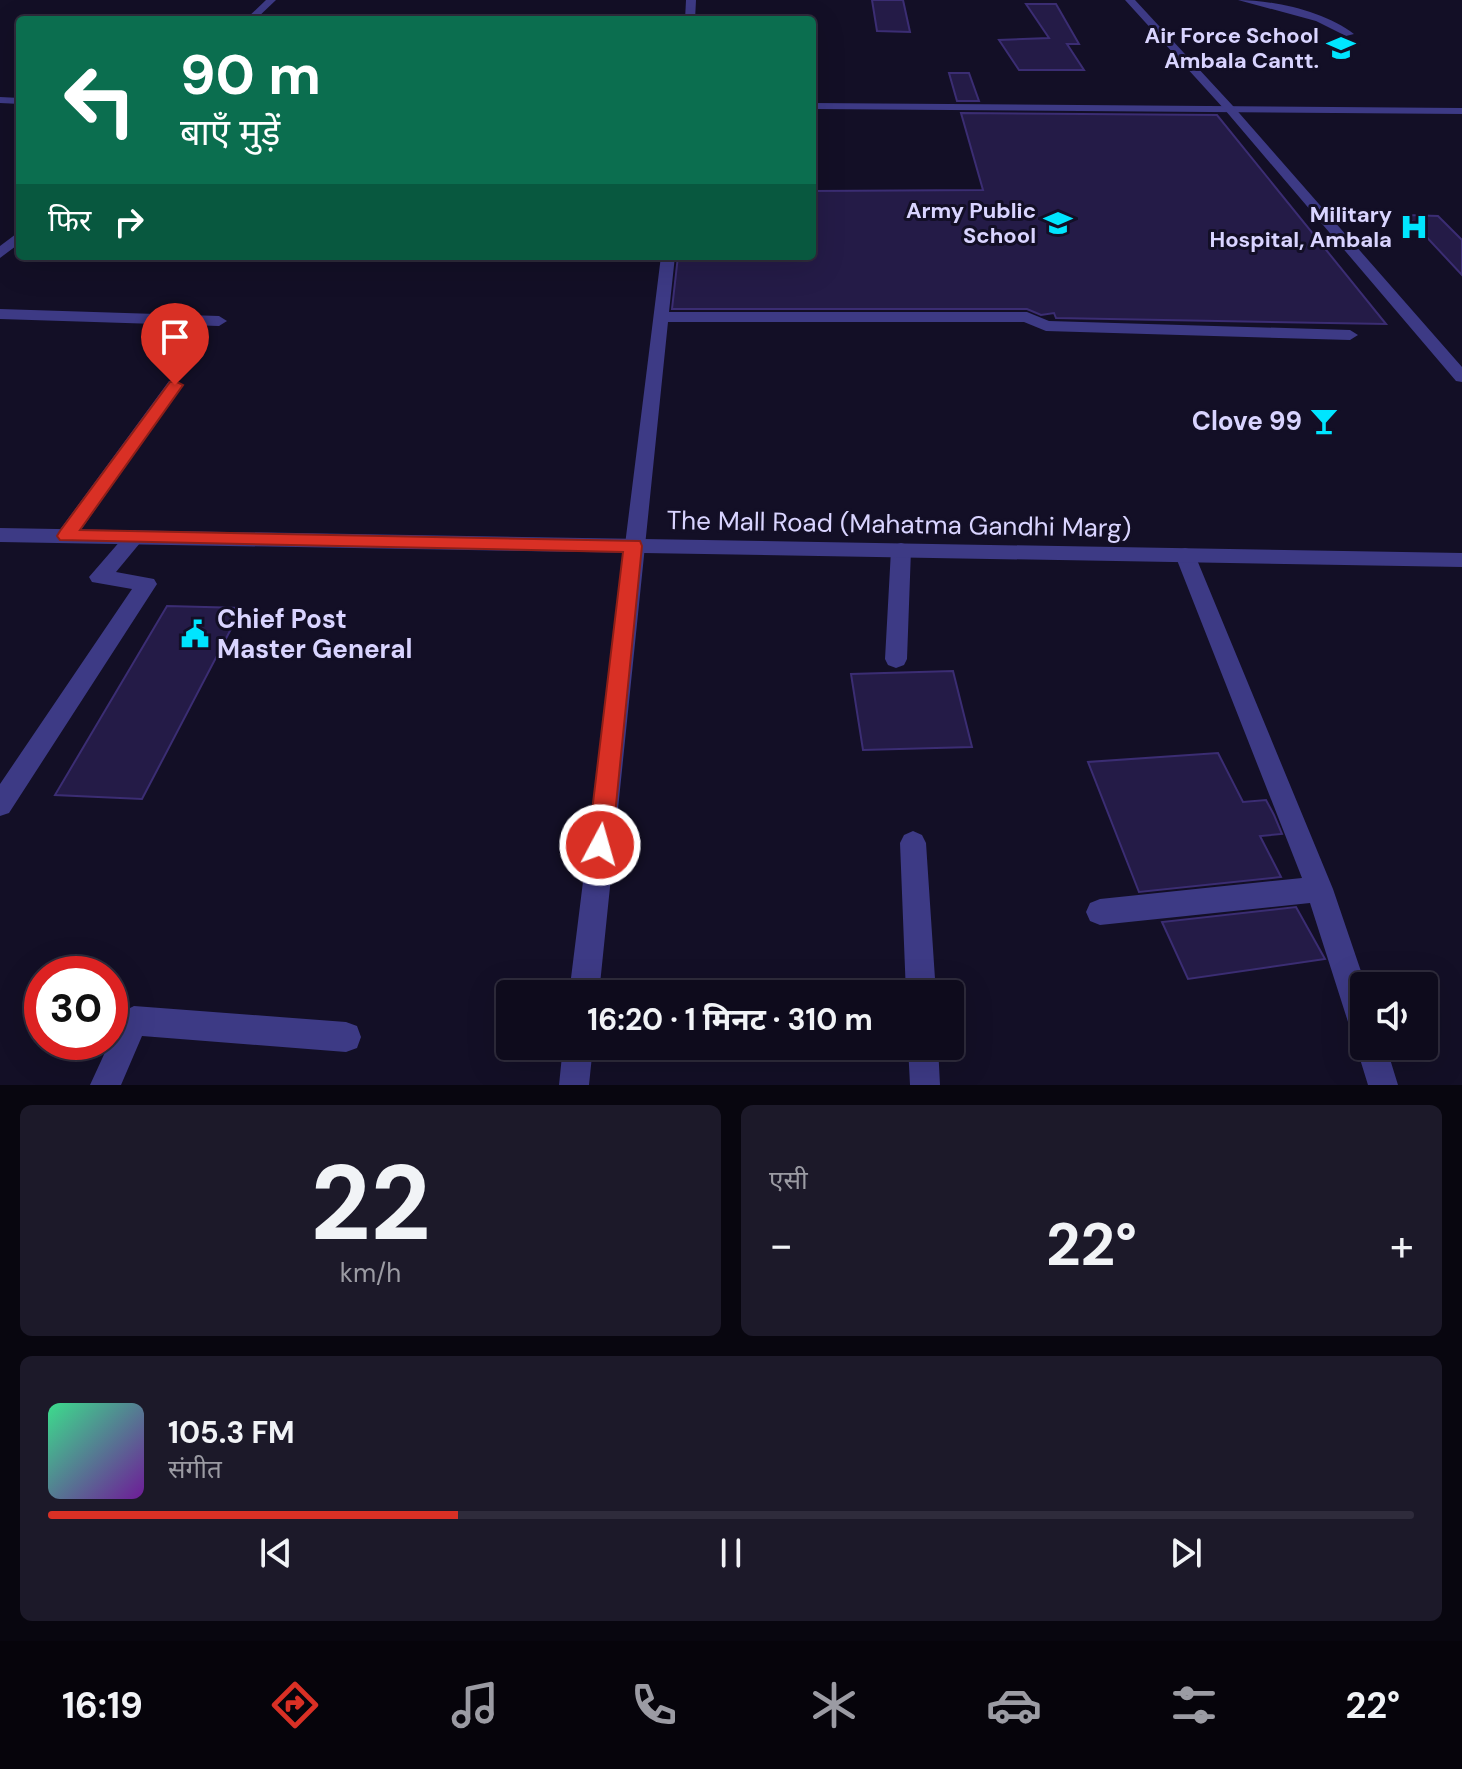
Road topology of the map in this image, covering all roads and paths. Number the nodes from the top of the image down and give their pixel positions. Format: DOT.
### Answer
graph roads {
  1 [pos="271,0"];
  2 [pos="1130,0"];
  3 [pos="1232,0"];
  4 [pos="1243,0"];
  5 [pos="254,16"];
  6 [pos="1309,25"];
  7 [pos="1349,34"];
  8 [pos="816,106"];
  9 [pos="1229,108"];
  10 [pos="1462,111"];
  11 [pos="16,239"];
  12 [pos="0,254"];
  13 [pos="668,260"];
  14 [pos="0,314"];
  15 [pos="662,317"];
  16 [pos="219,321"];
  17 [pos="1350,335"];
  18 [pos="1462,377"];
  19 [pos="175,385"];
  20 [pos="0,535"];
  21 [pos="66,536"];
  22 [pos="135,537"];
  23 [pos="633,546"];
  24 [pos="901,550"];
  25 [pos="1185,555"];
  26 [pos="1462,560"];
  27 [pos="896,659"];
  28 [pos="0,805"];
  29 [pos="913,843"];
  30 [pos="1320,889"];
  31 [pos="1100,912"];
  32 [pos="586,980"];
  33 [pos="920,980"];
  34 [pos="1350,982"];
  35 [pos="346,1037"];
  36 [pos="577,1060"];
  37 [pos="924,1060"];
  38 [pos="1375,1060"];
  39 [pos="105,1085"];
  40 [pos="574,1085"];
  41 [pos="925,1085"];
  42 [pos="1383,1085"];
  1 -- 5 [label="street"];
  2 -- 9 [label="street"];
  3 -- 6 [label="street"];
  4 -- 7 [label="street"];
  8 -- 9 [label="street"];
  9 -- 10 [label="street"];
  9 -- 18 [label="street"];
  11 -- 12 [label="street"];
  13 -- 15 [label="street"];
  14 -- 16 [label="street"];
  15 -- 17 [label="street"];
  15 -- 23 [label="street"];
  19 -- 21 [label="street"];
  20 -- 21 [label="street, The Mall Road (Mahatma Gandhi Marg)"];
  21 -- 22 [label="street, The Mall Road (Mahatma Gandhi Marg)"];
  22 -- 23 [label="street, The Mall Road (Mahatma Gandhi Marg)"];
  22 -- 28 [label="street"];
  23 -- 24 [label="street, The Mall Road (Mahatma Gandhi Marg)"];
  23 -- 32 [label="street"];
  24 -- 25 [label="street, The Mall Road (Mahatma Gandhi Marg)"];
  24 -- 27 [label="street"];
  25 -- 26 [label="street, The Mall Road (Mahatma Gandhi Marg)"];
  25 -- 30 [label="street"];
  29 -- 33 [label="street"];
  30 -- 31 [label="street"];
  30 -- 34 [label="street"];
  35 -- 39 [label="street"];
  36 -- 40 [label="street"];
  37 -- 41 [label="street"];
  38 -- 42 [label="street"];
}
